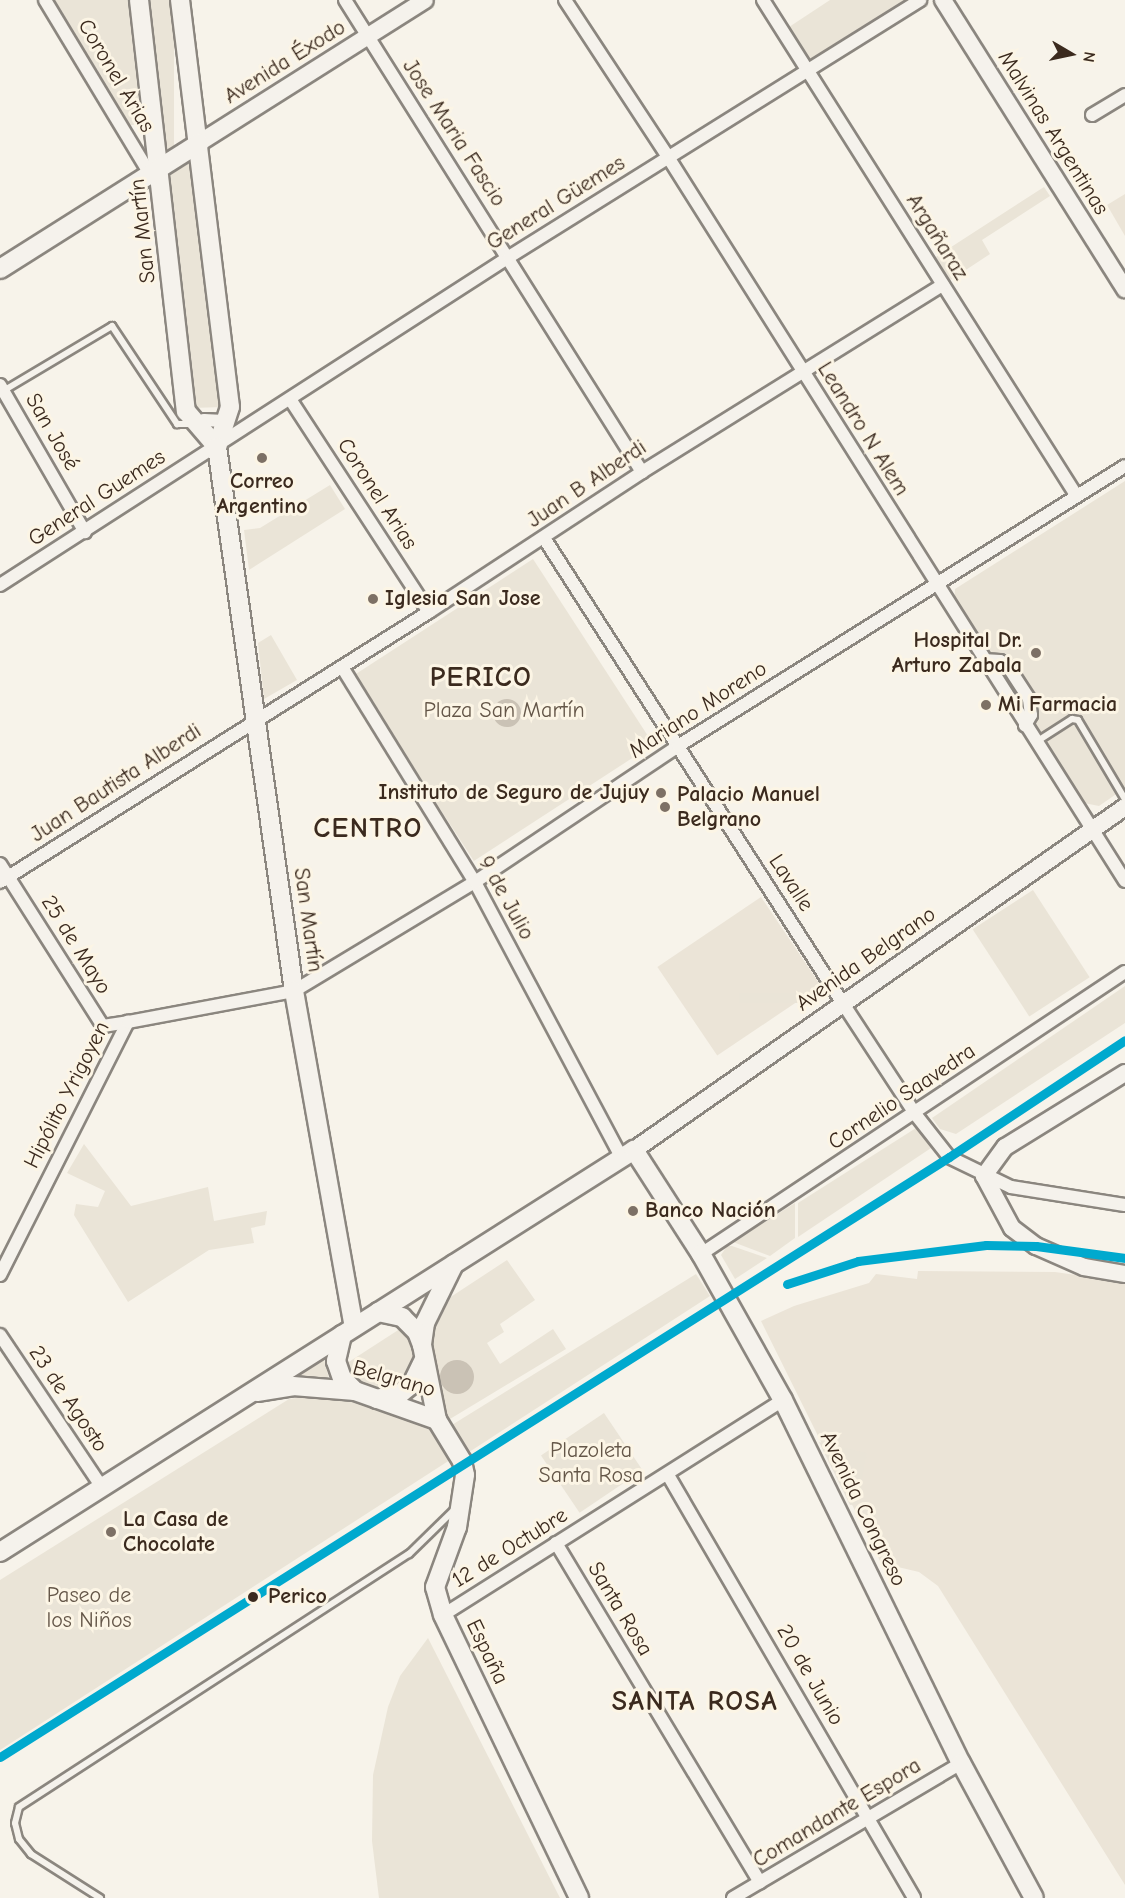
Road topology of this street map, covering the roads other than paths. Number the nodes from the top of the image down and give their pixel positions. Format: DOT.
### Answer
graph roads {
  1 [pos="45,0"];
  2 [pos="139,0"];
  3 [pos="180,0"];
  4 [pos="345,0"];
  5 [pos="425,0"];
  6 [pos="565,0"];
  7 [pos="763,0"];
  8 [pos="920,0"];
  9 [pos="942,0"];
  10 [pos="368,36"];
  11 [pos="807,71"];
  12 [pos="1125,95"];
  13 [pos="1092,115"];
  14 [pos="199,143"];
  15 [pos="668,157"];
  16 [pos="156,171"];
  17 [pos="509,257"];
  18 [pos="0,269"];
  19 [pos="943,285"];
  20 [pos="1125,289"];
  21 [pos="803,372"];
  22 [pos="2,388"];
  23 [pos="290,399"];
  24 [pos="224,421"];
  25 [pos="199,424"];
  26 [pos="217,447"];
  27 [pos="1125,466"];
  28 [pos="642,472"];
  29 [pos="1076,495"];
  30 [pos="85,532"];
  31 [pos="544,538"];
  32 [pos="0,585"];
  33 [pos="935,585"];
  34 [pos="429,612"];
  35 [pos="983,660"];
  36 [pos="342,667"];
  37 [pos="255,719"];
  38 [pos="1025,725"];
  39 [pos="1036,742"];
  40 [pos="678,746"];
  41 [pos="1125,799"];
  42 [pos="1125,807"];
  43 [pos="1093,829"];
  44 [pos="0,864"];
  45 [pos="4,879"];
  46 [pos="1125,881"];
  47 [pos="475,882"];
  48 [pos="1125,972"];
  49 [pos="294,991"];
  50 [pos="842,1002"];
  51 [pos="128,1022"];
  52 [pos="103,1026"];
  53 [pos="116,1043"];
  54 [pos="1125,1072"];
  55 [pos="916,1115"];
  56 [pos="628,1154"];
  57 [pos="984,1176"];
  58 [pos="1125,1205"];
  59 [pos="701,1254"];
  60 [pos="455,1263"];
  61 [pos="1125,1274"];
  62 [pos="0,1275"];
  63 [pos="378,1312"];
  64 [pos="348,1331"];
  65 [pos="0,1335"];
  66 [pos="422,1353"];
  67 [pos="354,1391"];
  68 [pos="249,1394"];
  69 [pos="377,1399"];
  70 [pos="783,1400"];
  71 [pos="437,1420"];
  72 [pos="668,1474"];
  73 [pos="101,1486"];
  74 [pos="463,1501"];
  75 [pos="556,1543"];
  76 [pos="0,1552"];
  77 [pos="443,1615"];
  78 [pos="962,1763"];
  79 [pos="869,1818"];
  80 [pos="760,1882"];
  81 [pos="100,1898"];
  82 [pos="579,1898"];
  83 [pos="733,1898"];
  84 [pos="914,1898"];
  85 [pos="1034,1898"];
  1 -- 16 [label="street, Coronel Arias"];
  2 -- 16 [label="main road, San Martín"];
  3 -- 14 [label="main road, San Martín"];
  4 -- 10 [label="street, Jose Maria Fascio"];
  5 -- 10 [label="street, Avenida Éxodo"];
  6 -- 15 [label="street, Leandro N Alem"];
  7 -- 11 [label="street, Argañaraz"];
  8 -- 11 [label="street, General Güemes"];
  9 -- 20 [label="street, Malvinas Argentinas"];
  10 -- 14 [label="street, Avenida Éxodo"];
  10 -- 17 [label="street, Jose Maria Fascio"];
  11 -- 15 [label="street, General Güemes"];
  11 -- 19 [label="street, Argañaraz"];
  12 -- 13 [label="street"];
  14 -- 16 [label="main road"];
  14 -- 24 [label="main road, San Martín"];
  15 -- 17 [label="street, General Güemes"];
  15 -- 21 [label="street, Leandro N Alem"];
  16 -- 18 [label="main road"];
  16 -- 25 [label="main road, San Martín"];
  17 -- 23 [label="street, General Güemes"];
  17 -- 28 [label="street, Jose Maria Fascio"];
  19 -- 21 [label="street, Juan B Alberdi"];
  19 -- 29 [label="street, Argañaraz"];
  21 -- 28 [label="street, Juan B Alberdi"];
  21 -- 33 [label="street, Leandro N Alem"];
  22 -- 25 [label="lane"];
  22 -- 30 [label="street, San José"];
  23 -- 26 [label="street, General Güemes"];
  23 -- 34 [label="street, Coronel Arias"];
  24 -- 25 [label="street"];
  24 -- 26 [label="main road, San Martín"];
  25 -- 26 [label="main road, San Martín"];
  26 -- 30 [label="street, General Guemes"];
  26 -- 37 [label="main road, San Martín"];
  27 -- 29 [label="street, Mariano Moreno"];
  28 -- 31 [label="street, Juan B Alberdi"];
  29 -- 33 [label="street, Mariano Moreno"];
  30 -- 32 [label="street, General Guemes"];
  31 -- 34 [label="street, Juan B Alberdi"];
  31 -- 40 [label="street, Lavalle"];
  33 -- 35 [label="street, Leandro N Alem"];
  33 -- 40 [label="street, Mariano Moreno"];
  34 -- 36 [label="street, Juan B Alberdi"];
  35 -- 38 [label="street, Leandro N Alem"];
  35 -- 38 [label="street"];
  36 -- 37 [label="street, Juan B Alberdi"];
  36 -- 47 [label="street, 9 de Julio"];
  37 -- 45 [label="street, Juan Bautista Alberdi"];
  37 -- 49 [label="main road, San Martín"];
  38 -- 39 [label="street, Leandro N Alem"];
  39 -- 41 [label="lane"];
  39 -- 43 [label="street, Leandro N Alem"];
  40 -- 47 [label="street, Mariano Moreno"];
  40 -- 50 [label="street, Lavalle"];
  42 -- 43 [label="street, Avenida Belgrano"];
  43 -- 46 [label="street, Leandro N Alem"];
  43 -- 50 [label="street, Avenida Belgrano"];
  44 -- 45 [label="street, 25 de Mayo"];
  45 -- 52 [label="street, 25 de Mayo"];
  47 -- 49 [label="street, Mariano Moreno"];
  47 -- 56 [label="street, 9 de Julio"];
  48 -- 55 [label="street, Cornelio Saavedra"];
  49 -- 51 [label="street, Hipólito Yrigoyen"];
  49 -- 64 [label="main road, San Martín"];
  50 -- 55 [label="street, Lavalle"];
  50 -- 56 [label="street, Avenida Belgrano"];
  51 -- 52 [label="street, 25 de Mayo"];
  51 -- 53 [label="street, Hipólito Yrigoyen"];
  52 -- 53 [label="street"];
  53 -- 62 [label="street, Hipólito Yrigoyen"];
  54 -- 57 [label="street"];
  55 -- 57 [label="street, Lavalle"];
  55 -- 59 [label="street, Cornelio Saavedra"];
  56 -- 59 [label="main road, Avenida Congreso"];
  56 -- 60 [label="main road, Belgrano"];
  57 -- 58 [label="street"];
  57 -- 61 [label="street"];
  59 -- 70 [label="main road, Avenida Congreso"];
  60 -- 63 [label="main road, Belgrano"];
  60 -- 66 [label="main road, Belgrano"];
  63 -- 64 [label="main road, Belgrano"];
  63 -- 66 [label="main road"];
  64 -- 67 [label="main road"];
  64 -- 68 [label="main road, Belgrano"];
  65 -- 73 [label="street, 23 de Agosto"];
  66 -- 69 [label="main road"];
  66 -- 71 [label="main road, Belgrano"];
  67 -- 68 [label="main road, Belgrano"];
  67 -- 69 [label="main road, Belgrano"];
  68 -- 73 [label="main road, Belgrano"];
  69 -- 71 [label="main road, Belgrano"];
  70 -- 72 [label="street, 12 de Octubre"];
  70 -- 78 [label="main road, Avenida Congreso"];
  71 -- 74 [label="main road, España"];
  72 -- 75 [label="street, 12 de Octubre"];
  72 -- 79 [label="street, 20 de Junio"];
  73 -- 76 [label="main road, Belgrano"];
  74 -- 77 [label="main road, España"];
  74 -- 81 [label="lane"];
  75 -- 77 [label="street, 12 de Octubre"];
  75 -- 80 [label="street, Santa Rosa"];
  77 -- 82 [label="main road, España"];
  78 -- 79 [label="street, Comandante Espora"];
  78 -- 85 [label="main road, Avenida Congreso"];
  79 -- 80 [label="street, Comandante Espora"];
  79 -- 84 [label="street, 20 de Junio"];
  80 -- 83 [label="street, Comandante Espora"];
}
